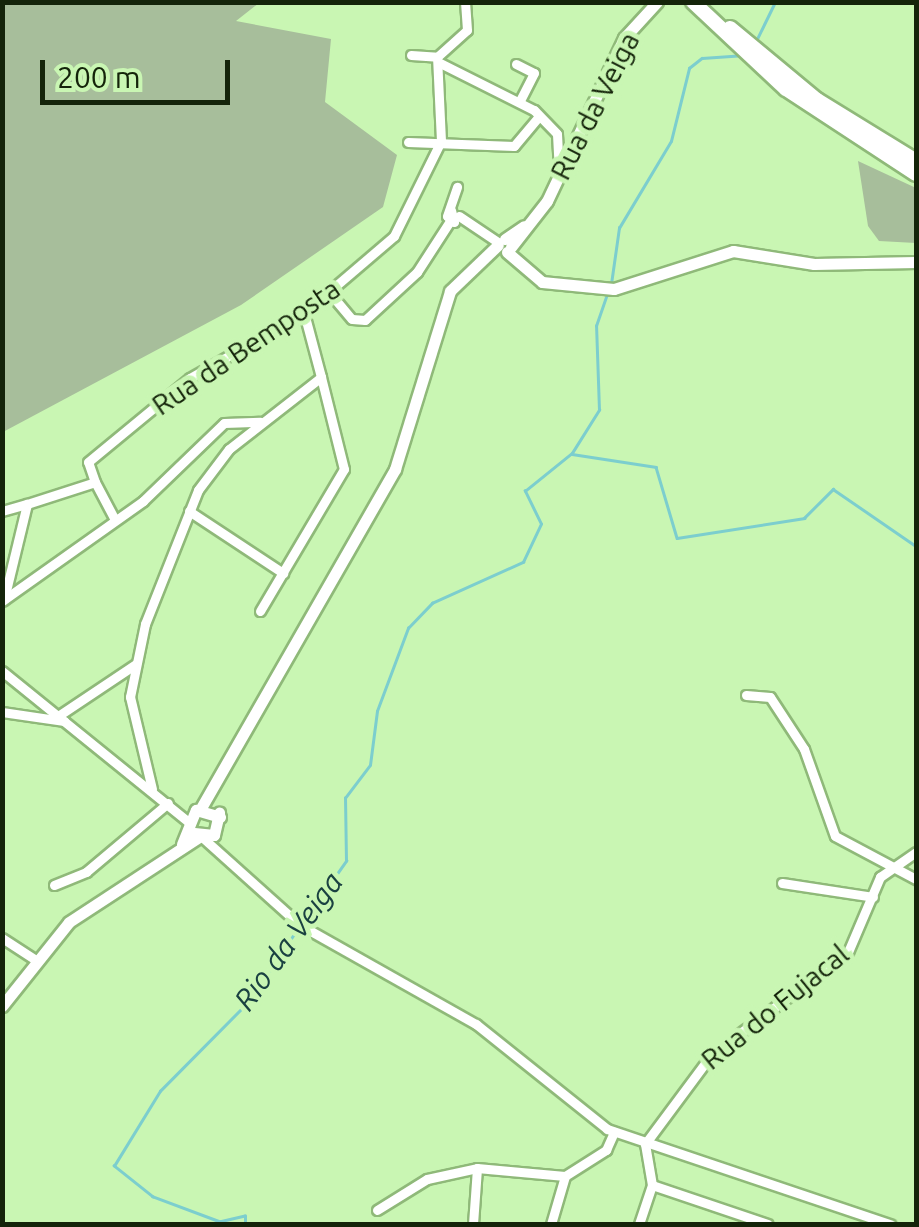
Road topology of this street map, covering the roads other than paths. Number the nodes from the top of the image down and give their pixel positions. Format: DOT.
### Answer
graph roads {
  1 [pos="465,2"];
  2 [pos="657,2"];
  3 [pos="693,2"];
  4 [pos="705,2"];
  5 [pos="411,55"];
  6 [pos="438,59"];
  7 [pos="516,64"];
  8 [pos="520,101"];
  9 [pos="539,116"];
  10 [pos="580,129"];
  11 [pos="557,134"];
  12 [pos="441,141"];
  13 [pos="408,142"];
  14 [pos="872,143"];
  15 [pos="916,161"];
  16 [pos="561,170"];
  17 [pos="916,174"];
  18 [pos="456,187"];
  19 [pos="453,216"];
  20 [pos="509,247"];
  21 [pos="916,259"];
  22 [pos="478,266"];
  23 [pos="330,292"];
  24 [pos="304,313"];
  25 [pos="321,377"];
  26 [pos="260,422"];
  27 [pos="220,427"];
  28 [pos="229,449"];
  29 [pos="95,482"];
  30 [pos="28,504"];
  31 [pos="2,511"];
  32 [pos="189,511"];
  33 [pos="114,518"];
  34 [pos="283,572"];
  35 [pos="4,600"];
  36 [pos="260,611"];
  37 [pos="136,664"];
  38 [pos="2,672"];
  39 [pos="746,694"];
  40 [pos="2,712"];
  41 [pos="61,718"];
  42 [pos="152,788"];
  43 [pos="213,795"];
  44 [pos="169,804"];
  45 [pos="199,809"];
  46 [pos="220,817"];
  47 [pos="195,831"];
  48 [pos="218,831"];
  49 [pos="916,852"];
  50 [pos="227,858"];
  51 [pos="892,865"];
  52 [pos="916,879"];
  53 [pos="782,883"];
  54 [pos="54,885"];
  55 [pos="872,896"];
  56 [pos="2,938"];
  57 [pos="34,959"];
  58 [pos="2,1006"];
  59 [pos="614,1132"];
  60 [pos="645,1144"];
  61 [pos="478,1168"];
  62 [pos="565,1176"];
  63 [pos="652,1185"];
  64 [pos="377,1210"];
  65 [pos="473,1224"];
  66 [pos="550,1224"];
  67 [pos="639,1224"];
  68 [pos="768,1224"];
  69 [pos="890,1224"];
  1 -- 6 [label="street"];
  2 -- 10 [label="main road, Rua da Veiga"];
  3 -- 14 [label="highway"];
  4 -- 14 [label="highway"];
  5 -- 6 [label="street"];
  6 -- 8 [label="street"];
  6 -- 12 [label="street, Rua da Bemposta"];
  7 -- 8 [label="street"];
  8 -- 9 [label="street"];
  9 -- 11 [label="street"];
  9 -- 12 [label="street"];
  10 -- 11 [label="street"];
  10 -- 16 [label="main road, Rua da Veiga"];
  11 -- 16 [label="street"];
  12 -- 13 [label="street"];
  12 -- 23 [label="street, Rua da Bemposta"];
  14 -- 15 [label="highway"];
  14 -- 17 [label="highway"];
  16 -- 20 [label="main road, Rua da Veiga"];
  18 -- 19 [label="street"];
  19 -- 20 [label="street"];
  19 -- 23 [label="street"];
  20 -- 21 [label="main road"];
  20 -- 22 [label="main road, Rua da Veiga"];
  20 -- 22 [label="main road"];
  22 -- 43 [label="main road, Rua da Veiga"];
  23 -- 24 [label="street, Rua da Bemposta"];
  24 -- 25 [label="street"];
  24 -- 29 [label="street, Rua da Bemposta"];
  25 -- 26 [label="street"];
  25 -- 34 [label="street"];
  26 -- 27 [label="street"];
  26 -- 28 [label="street"];
  27 -- 28 [label="street"];
  27 -- 33 [label="street"];
  28 -- 32 [label="street"];
  29 -- 30 [label="street"];
  29 -- 33 [label="street"];
  30 -- 31 [label="street"];
  30 -- 35 [label="street"];
  32 -- 34 [label="street"];
  32 -- 37 [label="street"];
  33 -- 35 [label="street"];
  34 -- 36 [label="street"];
  37 -- 41 [label="street"];
  37 -- 42 [label="street"];
  38 -- 41 [label="street"];
  39 -- 51 [label="street"];
  40 -- 41 [label="street"];
  41 -- 42 [label="street"];
  42 -- 44 [label="street"];
  43 -- 45 [label="main road, Rua da Veiga"];
  43 -- 46 [label="main road"];
  44 -- 45 [label="street"];
  44 -- 47 [label="street"];
  44 -- 54 [label="street"];
  45 -- 46 [label="main road"];
  45 -- 47 [label="main road, Rua da Veiga"];
  46 -- 48 [label="main road"];
  47 -- 48 [label="main road"];
  47 -- 50 [label="street"];
  47 -- 57 [label="main road, Rua da Veiga"];
  48 -- 50 [label="street"];
  49 -- 51 [label="street"];
  50 -- 59 [label="street"];
  51 -- 52 [label="street"];
  51 -- 55 [label="street, Rua do Fujacal"];
  53 -- 55 [label="street"];
  55 -- 60 [label="street, Rua do Fujacal"];
  56 -- 57 [label="street"];
  57 -- 58 [label="main road"];
  59 -- 60 [label="street"];
  59 -- 62 [label="street"];
  60 -- 63 [label="street"];
  60 -- 69 [label="street"];
  61 -- 62 [label="street"];
  61 -- 64 [label="street"];
  61 -- 65 [label="street"];
  62 -- 66 [label="street"];
  63 -- 67 [label="street"];
  63 -- 68 [label="street"];
}
